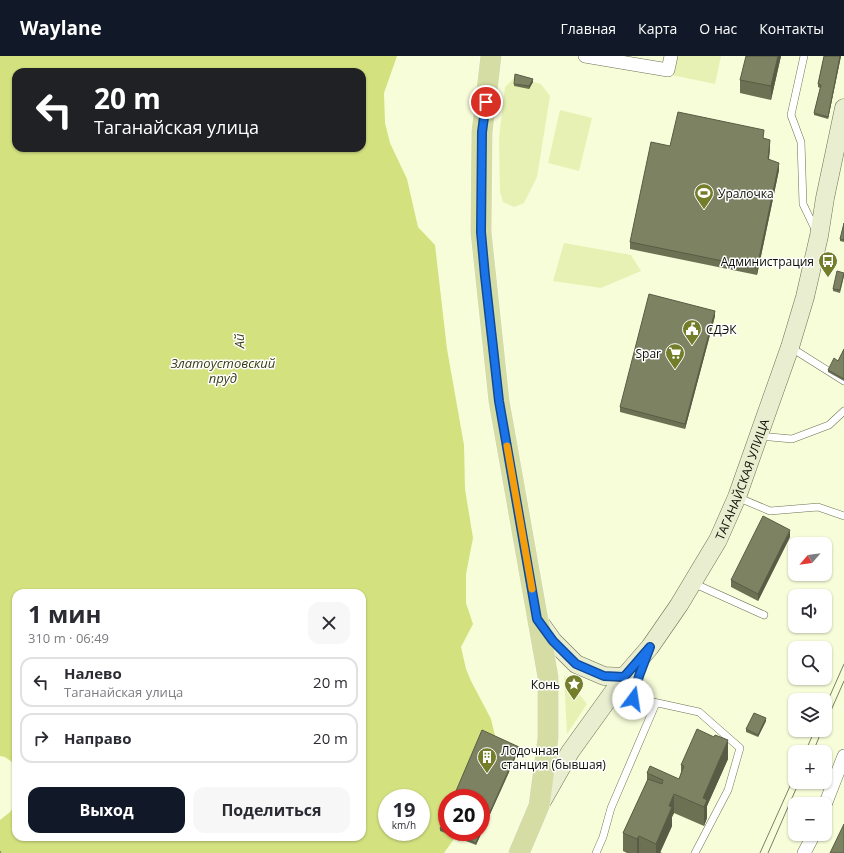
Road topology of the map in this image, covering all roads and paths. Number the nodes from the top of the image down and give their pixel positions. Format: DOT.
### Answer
graph roads {
  1 [pos="491,56"];
  2 [pos="585,56"];
  3 [pos="617,56"];
  4 [pos="620,56"];
  5 [pos="671,56"];
  6 [pos="804,56"];
  7 [pos="844,108"];
  8 [pos="819,236"];
  9 [pos="790,347"];
  10 [pos="844,381"];
  11 [pos="844,411"];
  12 [pos="758,436"];
  13 [pos="737,496"];
  14 [pos="844,516"];
  15 [pos="692,583"];
  16 [pos="764,615"];
  17 [pos="537,619"];
  18 [pos="650,647"];
  19 [pos="624,677"];
  20 [pos="656,702"];
  21 [pos="844,756"];
  22 [pos="828,797"];
  23 [pos="539,806"];
  24 [pos="810,841"];
  25 [pos="519,853"];
  26 [pos="596,853"];
  27 [pos="695,853"];
  28 [pos="804,853"];
  1 -- 17 [label="main road"];
  2 -- 5 [label="street"];
  3 -- 4 [label="lane"];
  6 -- 8 [label="lane"];
  7 -- 8 [label="main road, ТАГАНАЙСКАЯ УЛИЦА"];
  8 -- 9 [label="main road, ТАГАНАЙСКАЯ УЛИЦА"];
  9 -- 10 [label="lane"];
  9 -- 12 [label="main road, ТАГАНАЙСКАЯ УЛИЦА"];
  11 -- 12 [label="lane"];
  12 -- 13 [label="main road, ТАГАНАЙСКАЯ УЛИЦА"];
  13 -- 14 [label="lane"];
  13 -- 15 [label="main road, ТАГАНАЙСКАЯ УЛИЦА"];
  15 -- 16 [label="lane"];
  15 -- 18 [label="main road, ТАГАНАЙСКАЯ УЛИЦА"];
  17 -- 19 [label="main road"];
  17 -- 23 [label="main road"];
  18 -- 19 [label="main road, ТАГАНАЙСКАЯ УЛИЦА"];
  18 -- 20 [label="lane"];
  19 -- 23 [label="main road, ТАГАНАЙСКАЯ УЛИЦА"];
  20 -- 26 [label="lane"];
  20 -- 27 [label="lane"];
  21 -- 22 [label="street"];
  23 -- 25 [label="main road"];
  24 -- 28 [label="street"];
}
